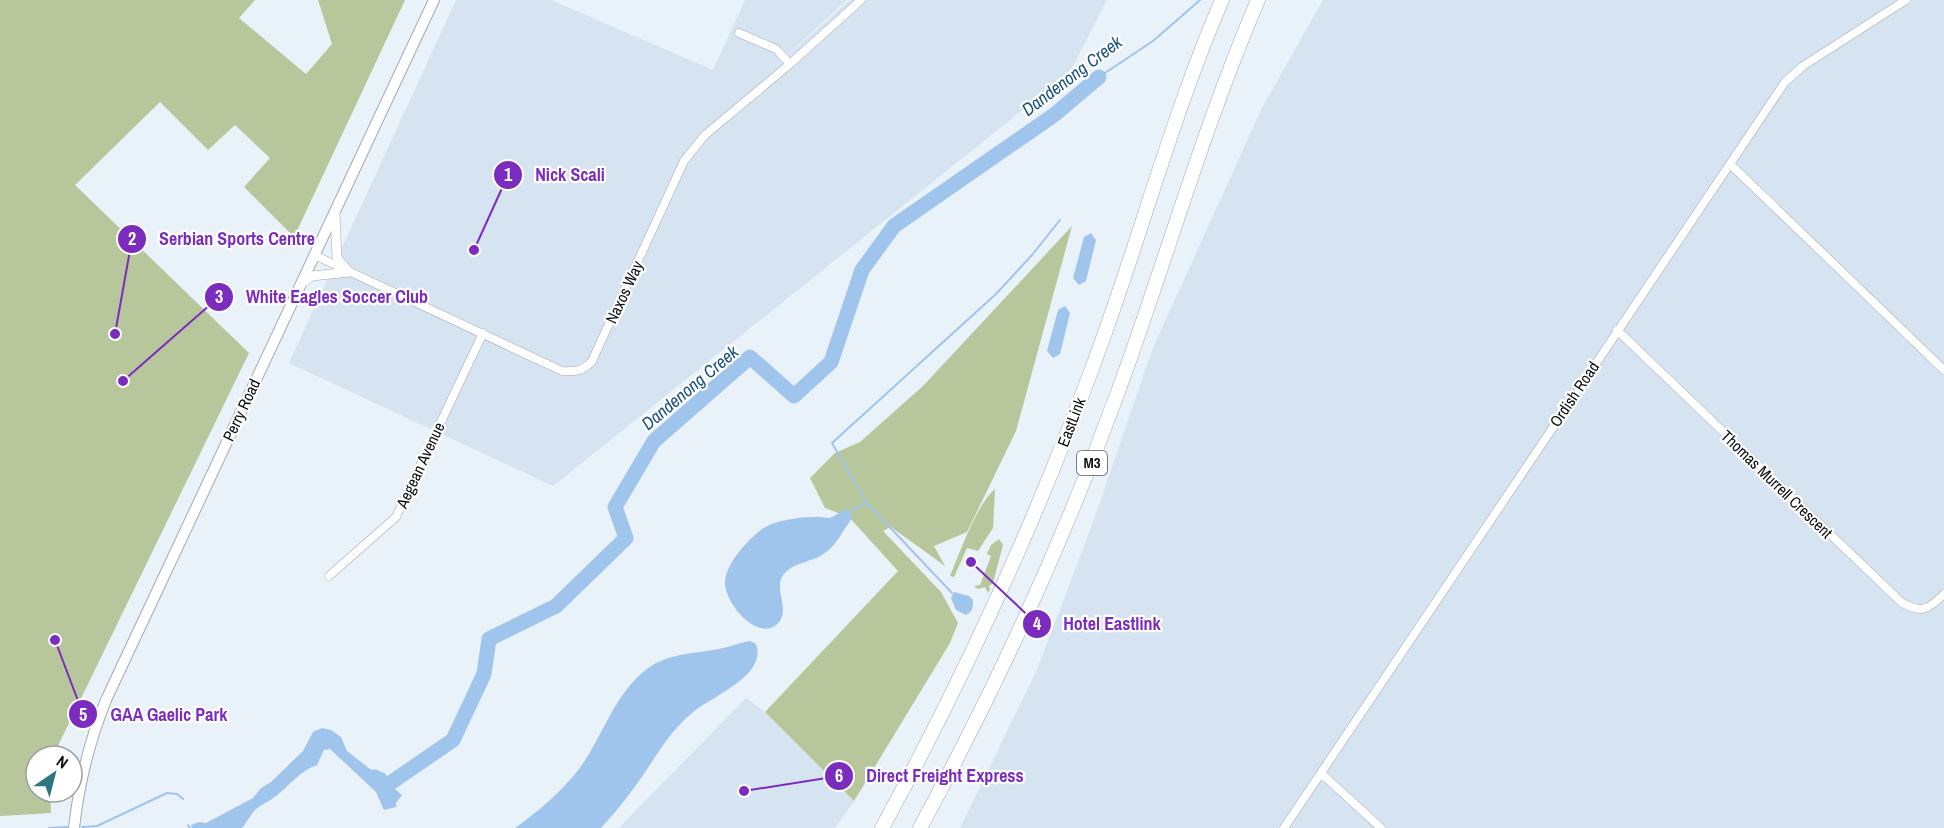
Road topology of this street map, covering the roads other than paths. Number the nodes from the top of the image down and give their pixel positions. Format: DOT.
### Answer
graph roads {
  1 [pos="434,0"];
  2 [pos="861,0"];
  3 [pos="1222,0"];
  4 [pos="1258,0"];
  5 [pos="1906,0"];
  6 [pos="740,33"];
  7 [pos="790,64"];
  8 [pos="1730,164"];
  9 [pos="335,210"];
  10 [pos="314,255"];
  11 [pos="349,272"];
  12 [pos="299,286"];
  13 [pos="1617,330"];
  14 [pos="483,333"];
  15 [pos="1944,370"];
  16 [pos="329,576"];
  17 [pos="1944,594"];
  18 [pos="1321,773"];
  19 [pos="74,828"];
  20 [pos="882,828"];
  21 [pos="920,828"];
  22 [pos="1284,828"];
  23 [pos="1381,828"];
  1 -- 9 [label="main road, Perry Road"];
  2 -- 7 [label="street, Naxos Way"];
  3 -- 20 [label="highway, EastLink / M3"];
  4 -- 21 [label="highway, EastLink / M3"];
  5 -- 8 [label="street, Ordish Road"];
  6 -- 7 [label="street"];
  7 -- 14 [label="street, Naxos Way"];
  8 -- 13 [label="street, Ordish Road"];
  8 -- 15 [label="street"];
  9 -- 10 [label="main road, Perry Road"];
  9 -- 11 [label="street"];
  10 -- 11 [label="street, Naxos Way"];
  10 -- 12 [label="main road, Perry Road"];
  11 -- 12 [label="street"];
  11 -- 14 [label="street, Naxos Way"];
  12 -- 19 [label="main road, Perry Road"];
  13 -- 17 [label="street, Thomas Murrell Crescent"];
  13 -- 18 [label="street, Ordish Road"];
  14 -- 16 [label="street, Aegean Avenue"];
  18 -- 22 [label="street, Ordish Road"];
  18 -- 23 [label="street"];
}
